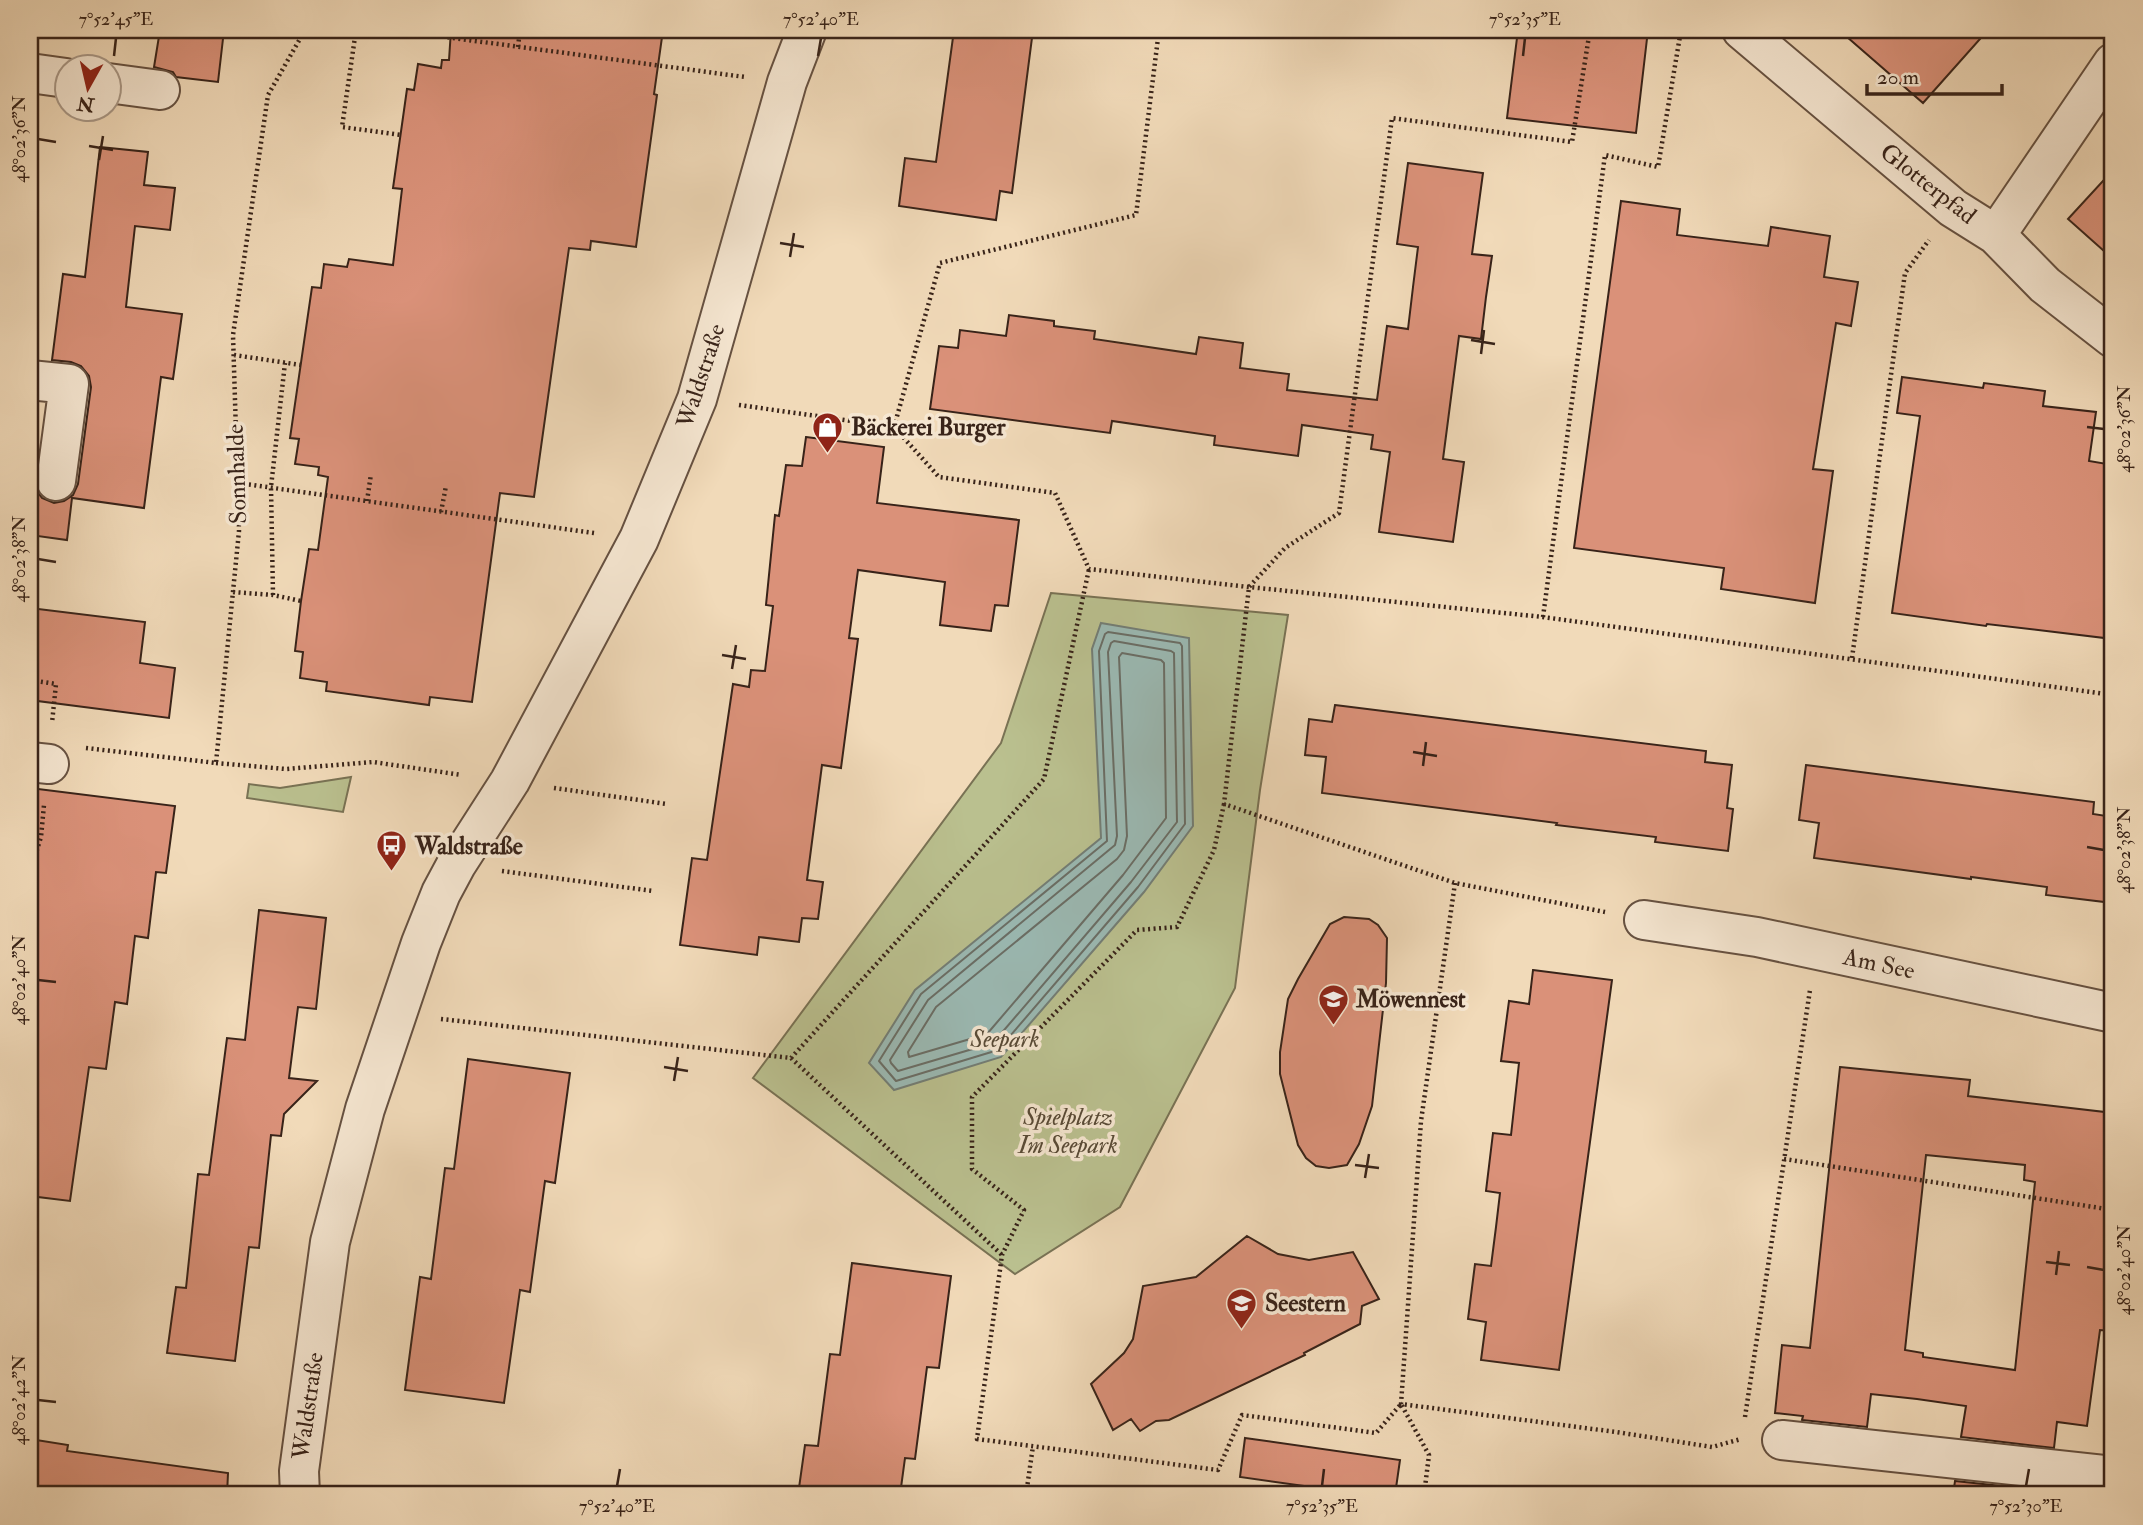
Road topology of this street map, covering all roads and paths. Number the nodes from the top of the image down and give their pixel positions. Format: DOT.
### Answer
graph roads {
  1 [pos="305,30"];
  2 [pos="356,30"];
  3 [pos="393,30"];
  4 [pos="520,30"];
  5 [pos="807,30"];
  6 [pos="1159,30"];
  7 [pos="1590,30"];
  8 [pos="1681,30"];
  9 [pos="1742,30"];
  10 [pos="518,47"];
  11 [pos="2113,63"];
  12 [pos="30,73"];
  13 [pos="52,76"];
  14 [pos="787,82"];
  15 [pos="122,85"];
  16 [pos="160,90"];
  17 [pos="401,135"];
  18 [pos="1953,208"];
  19 [pos="1996,235"];
  20 [pos="2113,338"];
  21 [pos="234,355"];
  22 [pos="285,363"];
  23 [pos="301,365"];
  24 [pos="30,380"];
  25 [pos="696,399"];
  26 [pos="894,427"];
  27 [pos="371,474"];
  28 [pos="56,481"];
  29 [pos="238,483"];
  30 [pos="446,486"];
  31 [pos="271,487"];
  32 [pos="367,501"];
  33 [pos="441,512"];
  34 [pos="639,540"];
  35 [pos="1089,569"];
  36 [pos="1249,587"];
  37 [pos="233,592"];
  38 [pos="273,596"];
  39 [pos="302,601"];
  40 [pos="1544,617"];
  41 [pos="1852,658"];
  42 [pos="30,680"];
  43 [pos="55,684"];
  44 [pos="2113,695"];
  45 [pos="83,747"];
  46 [pos="39,763"];
  47 [pos="216,763"];
  48 [pos="510,782"];
  49 [pos="667,804"];
  50 [pos="1224,804"];
  51 [pos="456,865"];
  52 [pos="30,872"];
  53 [pos="1455,883"];
  54 [pos="653,891"];
  55 [pos="1644,920"];
  56 [pos="1815,951"];
  57 [pos="2113,1013"];
  58 [pos="398,1014"];
  59 [pos="791,1059"];
  60 [pos="1784,1160"];
  61 [pos="2113,1210"];
  62 [pos="1002,1255"];
  63 [pos="1401,1404"];
  64 [pos="1744,1425"];
  65 [pos="1742,1439"];
  66 [pos="1782,1440"];
  67 [pos="1033,1446"];
  68 [pos="2113,1476"];
  69 [pos="300,1495"];
  70 [pos="1026,1495"];
  71 [pos="1266,1495"];
  72 [pos="1308,1495"];
  73 [pos="1424,1495"];
  1 -- 21 [label="path, Sonnhalde"];
  2 -- 17 [label="path"];
  3 -- 10 [label="path"];
  4 -- 10 [label="path"];
  5 -- 14 [label="street, Waldstraße"];
  6 -- 26 [label="path"];
  7 -- 36 [label="path"];
  8 -- 40 [label="path"];
  9 -- 18 [label="street, Glotterpfad"];
  10 -- 14 [label="path"];
  11 -- 19 [label="street"];
  12 -- 13 [label="street"];
  14 -- 25 [label="street, Waldstraße"];
  15 -- 16 [label="street"];
  18 -- 19 [label="street, Glotterpfad"];
  18 -- 41 [label="path"];
  19 -- 20 [label="street, Glotterpfad"];
  21 -- 22 [label="path"];
  21 -- 29 [label="path, Sonnhalde"];
  22 -- 23 [label="path"];
  22 -- 31 [label="path"];
  24 -- 28 [label="street"];
  25 -- 26 [label="path"];
  25 -- 34 [label="street, Waldstraße"];
  26 -- 35 [label="path"];
  27 -- 32 [label="path"];
  29 -- 31 [label="path"];
  29 -- 37 [label="path, Sonnhalde"];
  30 -- 33 [label="path"];
  31 -- 32 [label="path"];
  31 -- 38 [label="path"];
  32 -- 33 [label="path"];
  33 -- 34 [label="path"];
  34 -- 48 [label="street, Waldstraße"];
  35 -- 36 [label="path"];
  35 -- 59 [label="path"];
  36 -- 40 [label="path"];
  36 -- 50 [label="path"];
  37 -- 38 [label="path"];
  37 -- 47 [label="path, Sonnhalde"];
  38 -- 39 [label="path"];
  40 -- 41 [label="path"];
  41 -- 44 [label="path"];
  42 -- 43 [label="path"];
  45 -- 47 [label="path"];
  46 -- 52 [label="path"];
  47 -- 48 [label="path"];
  48 -- 49 [label="path"];
  48 -- 51 [label="street, Waldstraße"];
  50 -- 53 [label="path"];
  50 -- 62 [label="path"];
  51 -- 54 [label="path"];
  51 -- 58 [label="street, Waldstraße"];
  53 -- 55 [label="path"];
  53 -- 63 [label="path"];
  55 -- 56 [label="street, Am See"];
  56 -- 57 [label="street, Am See"];
  56 -- 60 [label="path"];
  58 -- 59 [label="path"];
  58 -- 69 [label="street, Waldstraße"];
  59 -- 62 [label="path"];
  60 -- 61 [label="path"];
  60 -- 64 [label="path"];
  62 -- 67 [label="path"];
  63 -- 65 [label="path"];
  63 -- 67 [label="path"];
  63 -- 73 [label="path"];
  66 -- 68 [label="street"];
  67 -- 70 [label="path"];
  71 -- 72 [label="path"];
}
